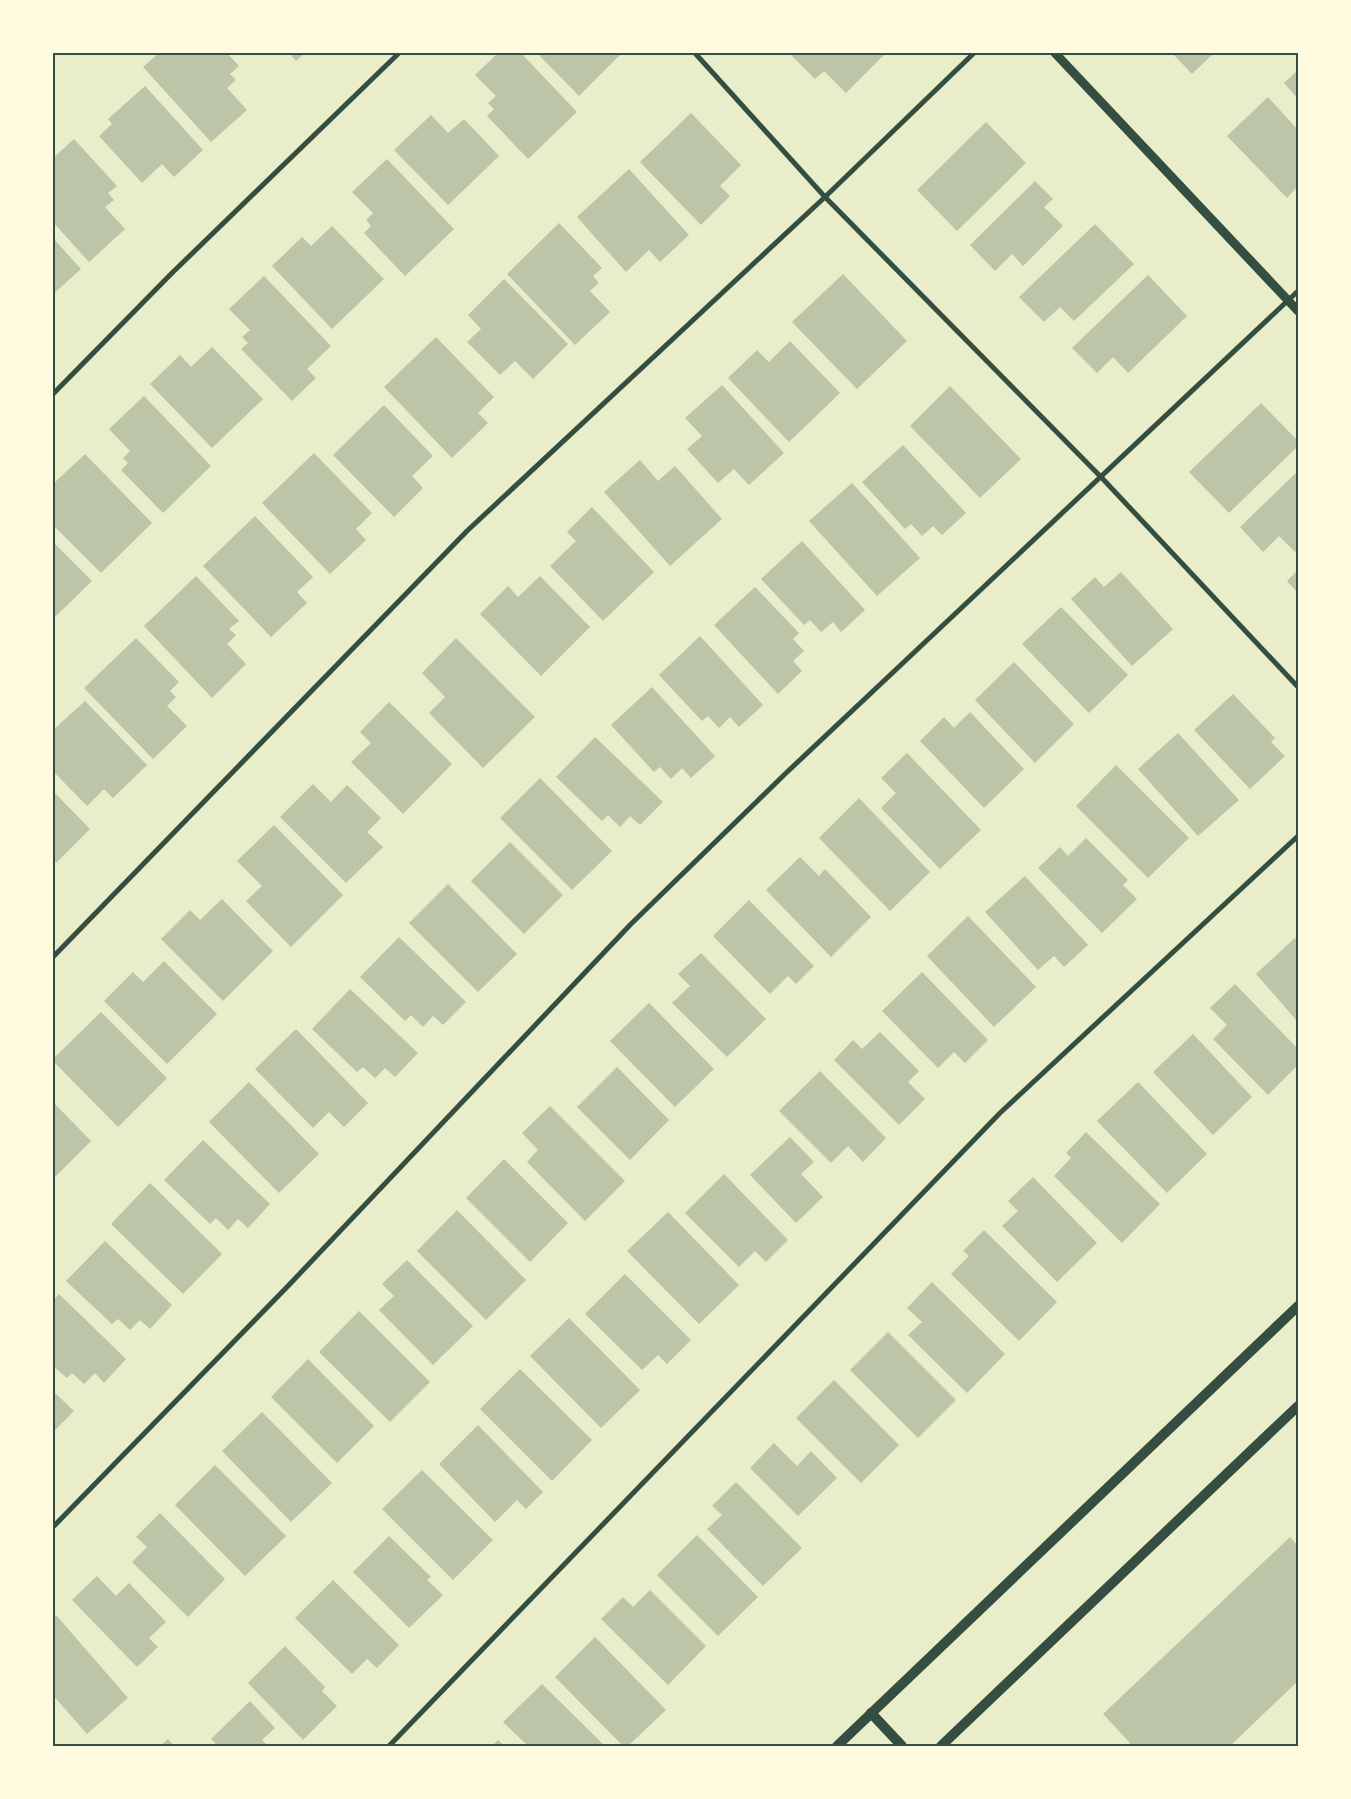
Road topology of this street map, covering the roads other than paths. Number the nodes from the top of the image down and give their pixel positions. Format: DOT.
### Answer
graph roads {
  1 [pos="400,52"];
  2 [pos="694,52"];
  3 [pos="974,52"];
  4 [pos="1054,52"];
  5 [pos="825,197"];
  6 [pos="1298,291"];
  7 [pos="1289,300"];
  8 [pos="1298,311"];
  9 [pos="52,395"];
  10 [pos="1101,477"];
  11 [pos="1298,687"];
  12 [pos="1298,836"];
  13 [pos="52,958"];
  14 [pos="1298,1306"];
  15 [pos="1298,1406"];
  16 [pos="52,1528"];
  17 [pos="871,1713"];
  18 [pos="389,1746"];
  19 [pos="837,1746"];
  20 [pos="902,1746"];
  21 [pos="941,1746"];
  1 -- 9 [label="street"];
  2 -- 5 [label="street"];
  3 -- 5 [label="street"];
  4 -- 7 [label="street"];
  5 -- 10 [label="street"];
  5 -- 13 [label="street"];
  6 -- 7 [label="street"];
  7 -- 8 [label="street"];
  7 -- 10 [label="street"];
  10 -- 11 [label="street"];
  10 -- 16 [label="street"];
  12 -- 18 [label="street"];
  14 -- 17 [label="main road"];
  15 -- 21 [label="main road"];
  17 -- 19 [label="main road"];
  17 -- 20 [label="main road"];
}
